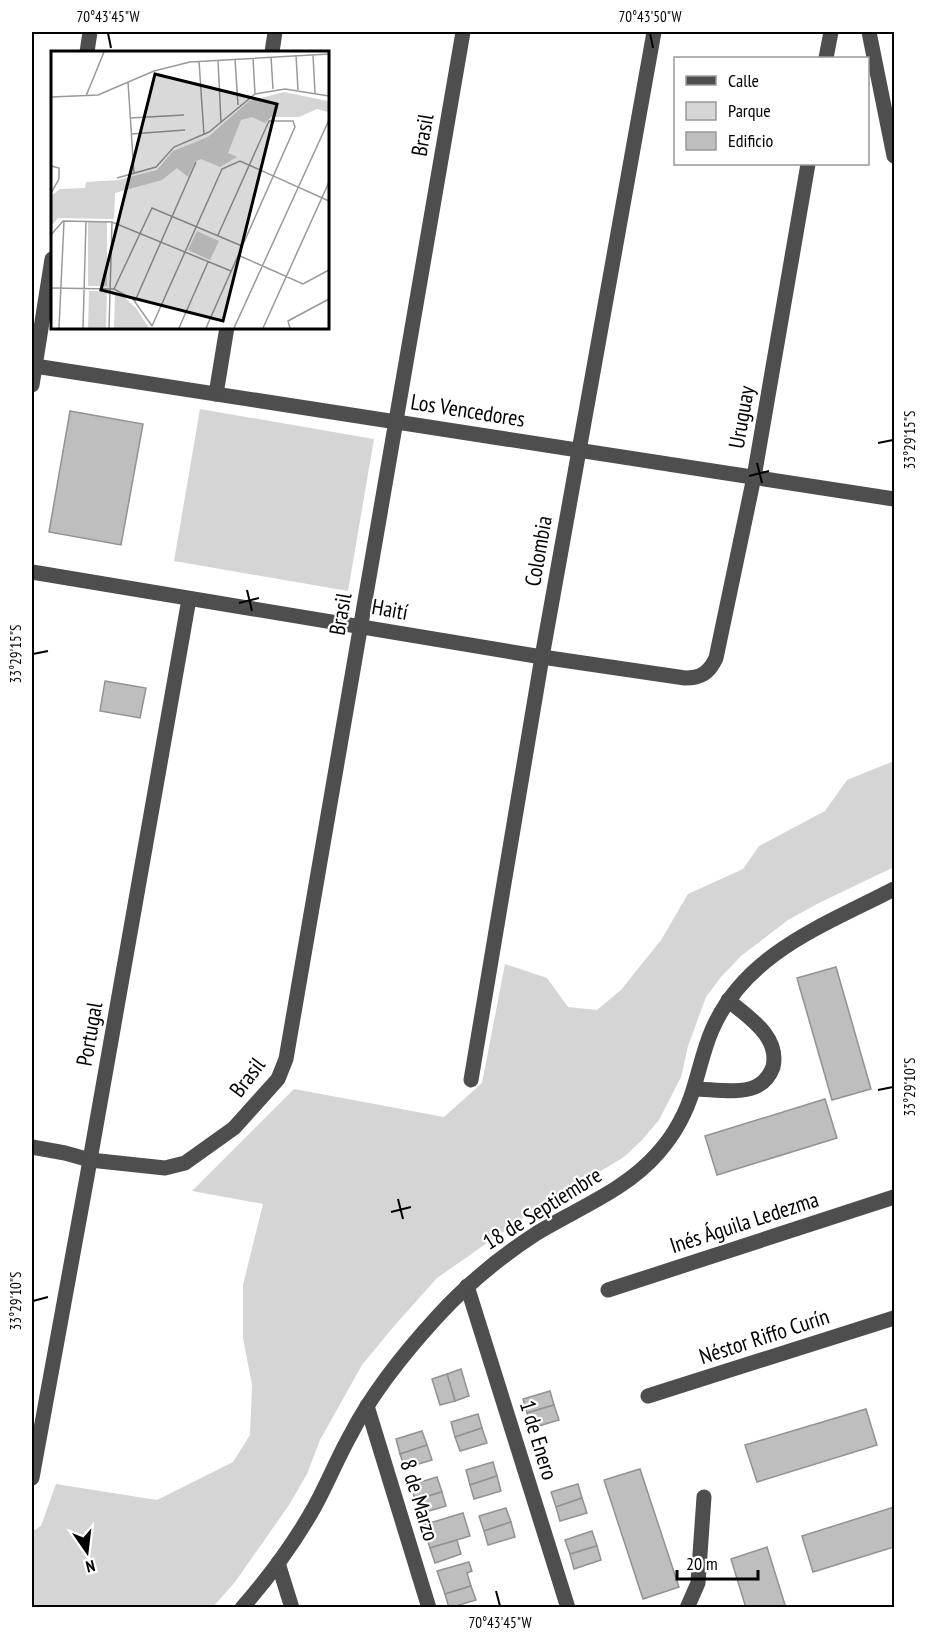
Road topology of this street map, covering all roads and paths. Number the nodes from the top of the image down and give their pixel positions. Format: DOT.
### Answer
graph roads {
  1 [pos="90,32"];
  2 [pos="275,32"];
  3 [pos="463,32"];
  4 [pos="654,32"];
  5 [pos="831,32"];
  6 [pos="868,32"];
  7 [pos="87,51"];
  8 [pos="272,51"];
  9 [pos="826,57"];
  10 [pos="894,156"];
  11 [pos="808,165"];
  12 [pos="51,265"];
  13 [pos="227,328"];
  14 [pos="35,366"];
  15 [pos="32,385"];
  16 [pos="216,394"];
  17 [pos="396,422"];
  18 [pos="579,450"];
  19 [pos="754,477"];
  20 [pos="894,499"];
  21 [pos="32,572"];
  22 [pos="189,598"];
  23 [pos="360,627"];
  24 [pos="542,657"];
  25 [pos="705,674"];
  26 [pos="894,889"];
  27 [pos="728,1000"];
  28 [pos="471,1080"];
  29 [pos="694,1089"];
  30 [pos="32,1147"];
  31 [pos="90,1160"];
  32 [pos="894,1197"];
  33 [pos="467,1286"];
  34 [pos="608,1290"];
  35 [pos="894,1318"];
  36 [pos="648,1396"];
  37 [pos="367,1406"];
  38 [pos="32,1478"];
  39 [pos="704,1497"];
  40 [pos="278,1563"];
  41 [pos="242,1608"];
  42 [pos="292,1608"];
  43 [pos="429,1608"];
  44 [pos="568,1608"];
  45 [pos="687,1608"];
  1 -- 7 [label="street"];
  2 -- 8 [label="street"];
  3 -- 17 [label="street, Brasil"];
  4 -- 18 [label="street, Colombia"];
  5 -- 9 [label="street"];
  6 -- 10 [label="street"];
  11 -- 19 [label="street, Uruguay"];
  12 -- 14 [label="street"];
  13 -- 16 [label="street"];
  14 -- 15 [label="street"];
  14 -- 16 [label="street, Los Vencedores"];
  16 -- 17 [label="street, Los Vencedores"];
  17 -- 18 [label="street, Los Vencedores"];
  17 -- 23 [label="street, Brasil"];
  18 -- 19 [label="street, Los Vencedores"];
  18 -- 24 [label="street, Colombia"];
  19 -- 20 [label="street, Los Vencedores"];
  19 -- 25 [label="street, Uruguay"];
  21 -- 22 [label="street, Haití"];
  22 -- 23 [label="street, Haití"];
  22 -- 31 [label="street, Portugal"];
  23 -- 24 [label="street, Haití"];
  23 -- 31 [label="street, Brasil"];
  24 -- 25 [label="street, Haití"];
  24 -- 28 [label="street, Colombia"];
  26 -- 27 [label="street, 18 de Septiembre"];
  27 -- 29 [label="street, 18 de Septiembre"];
  27 -- 29 [label="street"];
  29 -- 33 [label="street, 18 de Septiembre"];
  30 -- 31 [label="street"];
  31 -- 38 [label="street, Portugal"];
  32 -- 34 [label="street, Inés Águila Ledezma"];
  33 -- 37 [label="street, 18 de Septiembre"];
  33 -- 44 [label="street, 1 de Enero"];
  35 -- 36 [label="street, Néstor Riffo Curín"];
  37 -- 40 [label="street, 18 de Septiembre"];
  37 -- 43 [label="street, 8 de Marzo"];
  39 -- 45 [label="street"];
  40 -- 41 [label="street, 18 de Septiembre"];
  40 -- 42 [label="street"];
}
